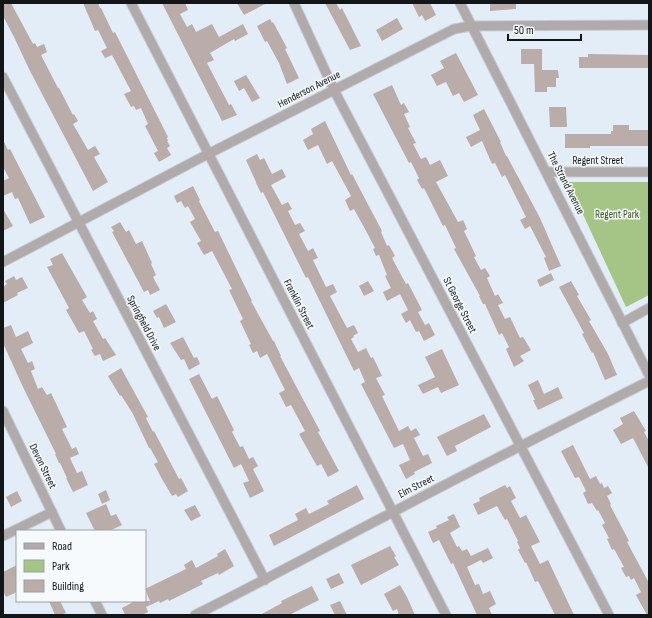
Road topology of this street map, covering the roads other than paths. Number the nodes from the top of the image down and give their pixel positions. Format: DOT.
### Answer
graph roads {
  1 [pos="131,3"];
  2 [pos="294,3"];
  3 [pos="460,3"];
  4 [pos="649,25"];
  5 [pos="472,26"];
  6 [pos="3,77"];
  7 [pos="334,90"];
  8 [pos="208,154"];
  9 [pos="547,172"];
  10 [pos="649,172"];
  11 [pos="78,223"];
  12 [pos="3,262"];
  13 [pos="649,308"];
  14 [pos="622,323"];
  15 [pos="649,374"];
  16 [pos="649,381"];
  17 [pos="3,411"];
  18 [pos="520,446"];
  19 [pos="52,512"];
  20 [pos="393,512"];
  21 [pos="61,530"];
  22 [pos="3,536"];
  23 [pos="265,580"];
  24 [pos="96,602"];
  25 [pos="102,615"];
  26 [pos="195,615"];
  27 [pos="446,615"];
  28 [pos="609,615"];
  1 -- 8 [label="street, Franklin Street"];
  2 -- 7 [label="street, St George Street"];
  3 -- 5 [label="street, The Strand Avenue"];
  4 -- 5 [label="street, Henderson Avenue"];
  5 -- 7 [label="street, Henderson Avenue"];
  5 -- 9 [label="street, The Strand Avenue"];
  6 -- 11 [label="street, Springfield Drive"];
  7 -- 8 [label="street, Henderson Avenue"];
  7 -- 18 [label="street, St George Street"];
  8 -- 11 [label="street, Henderson Avenue"];
  8 -- 20 [label="street, Franklin Street"];
  9 -- 10 [label="street, Regent Street"];
  9 -- 14 [label="street, The Strand Avenue"];
  11 -- 12 [label="street, Henderson Avenue"];
  11 -- 23 [label="street, Springfield Drive"];
  13 -- 14 [label="street"];
  14 -- 15 [label="street, The Strand Avenue"];
  16 -- 18 [label="street, Elm Street"];
  17 -- 19 [label="street, Devon Street"];
  18 -- 20 [label="street, Elm Street"];
  18 -- 28 [label="street, St George Street"];
  19 -- 21 [label="street, Devon Street"];
  19 -- 22 [label="street"];
  20 -- 23 [label="street, Elm Street"];
  20 -- 27 [label="street, Franklin Street"];
  23 -- 26 [label="street, Elm Street"];
  24 -- 25 [label="street"];
}
